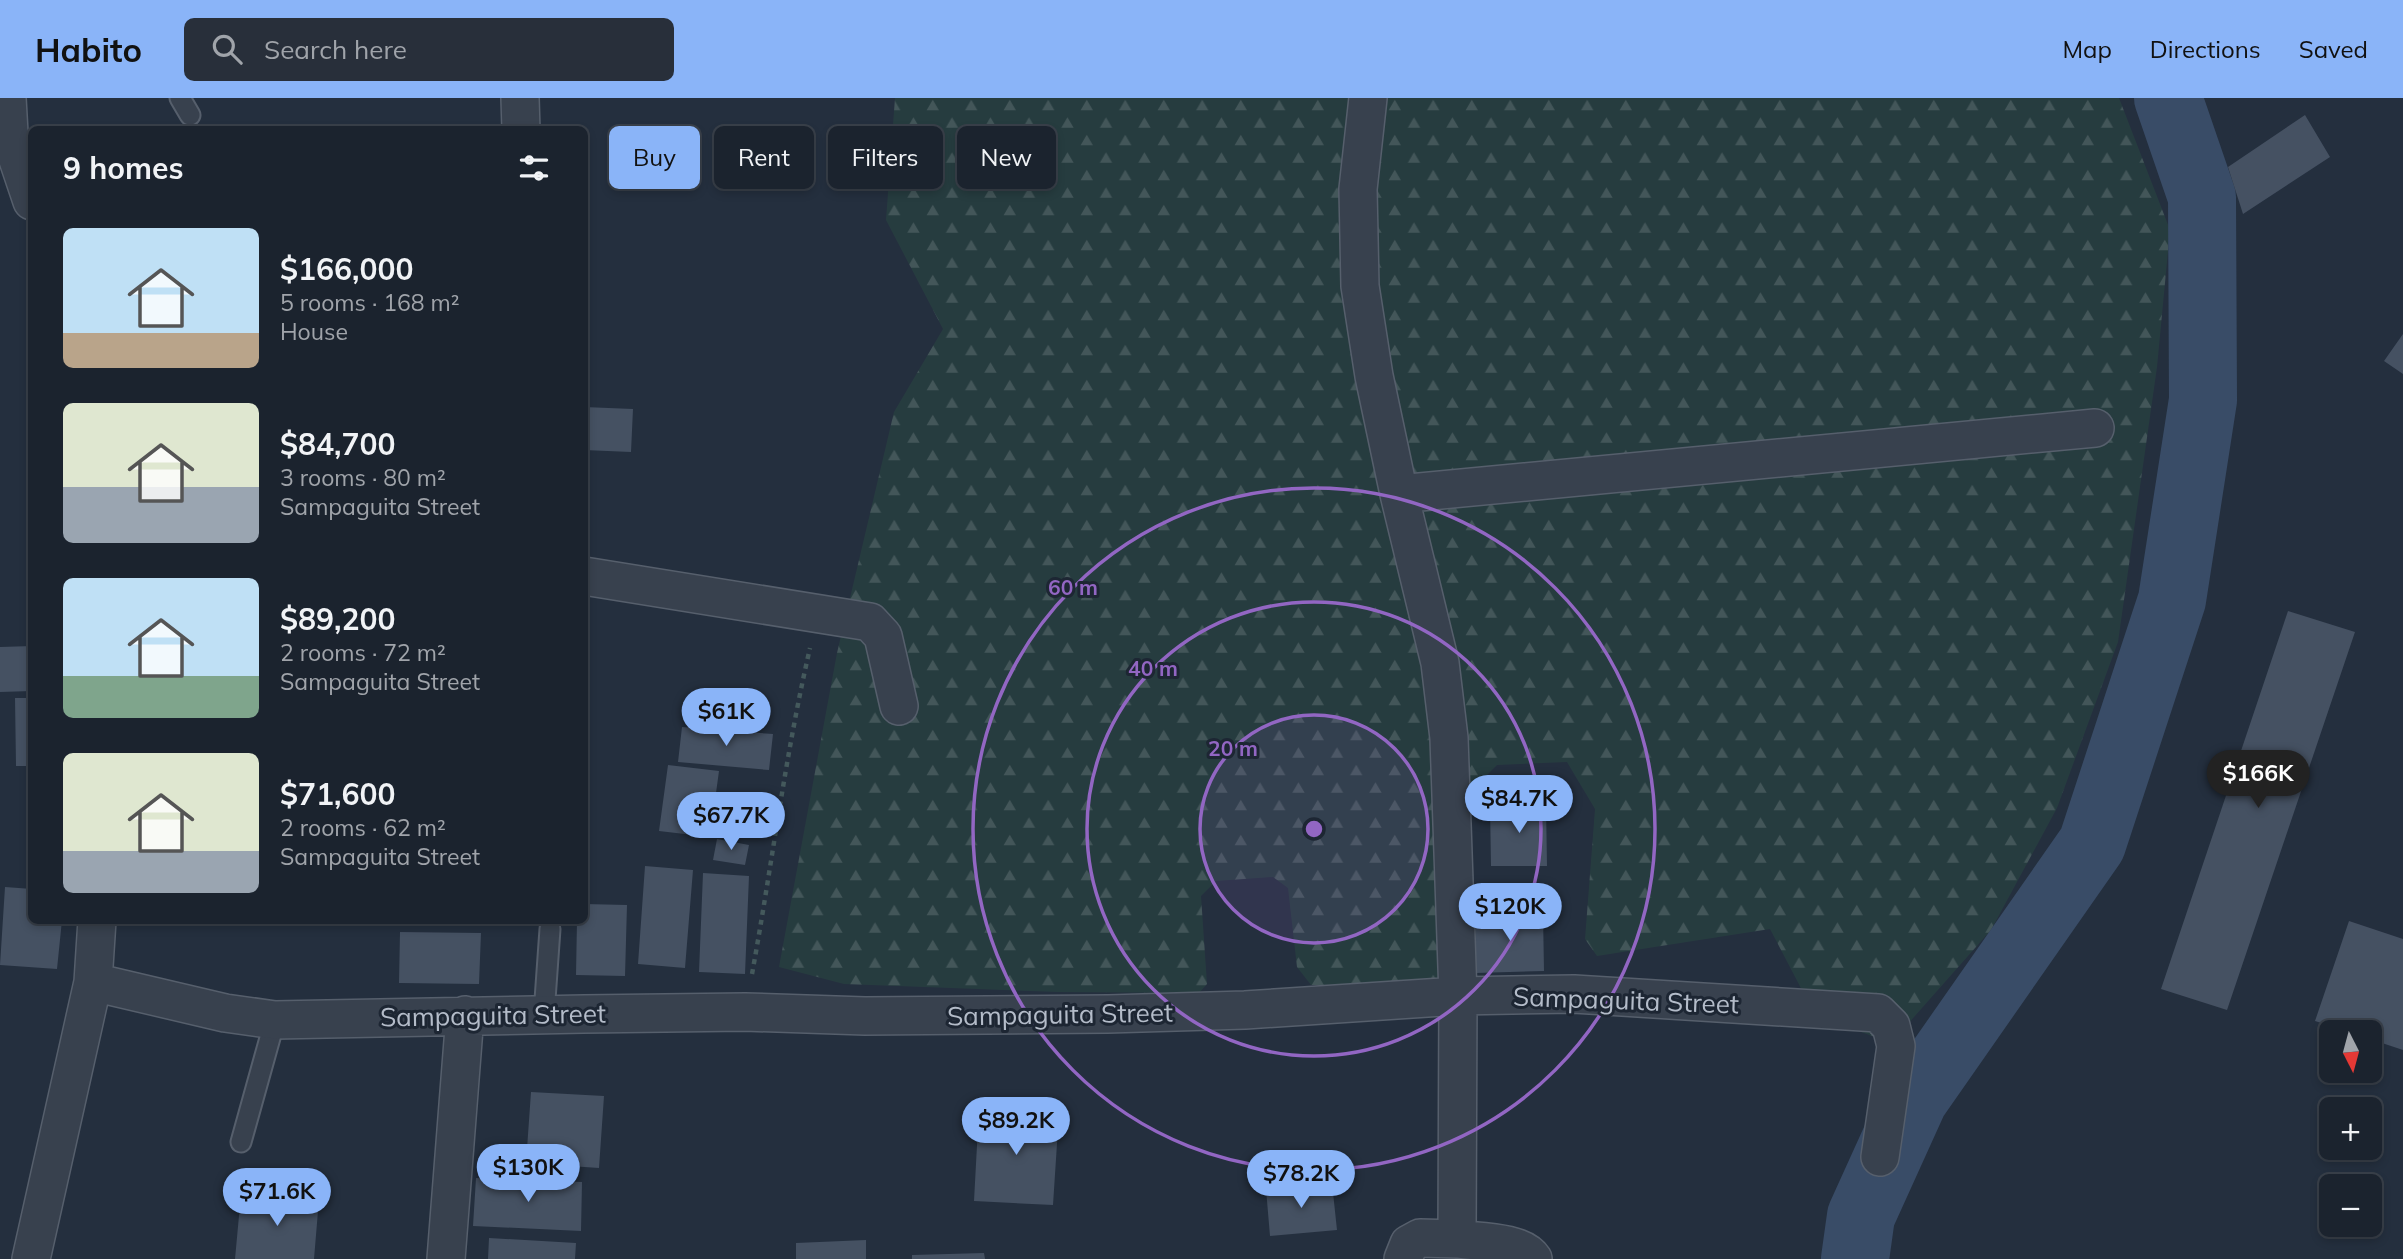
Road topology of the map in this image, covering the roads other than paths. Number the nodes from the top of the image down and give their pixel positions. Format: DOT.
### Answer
graph roads {
  1 [pos="7,98"];
  2 [pos="520,98"];
  3 [pos="1368,98"];
  4 [pos="521,126"];
  5 [pos="28,189"];
  6 [pos="2095,428"];
  7 [pos="1399,494"];
  8 [pos="588,577"];
  9 [pos="899,706"];
  10 [pos="97,924"];
  11 [pos="550,929"];
  12 [pos="93,982"];
  13 [pos="1458,996"];
  14 [pos="544,1014"];
  15 [pos="465,1015"];
  16 [pos="275,1020"];
  17 [pos="241,1142"];
  18 [pos="1880,1157"];
  19 [pos="1457,1239"];
  20 [pos="33,1259"];
  21 [pos="446,1259"];
  22 [pos="1403,1259"];
  23 [pos="1533,1259"];
  1 -- 5 [label="street"];
  2 -- 4 [label="street"];
  3 -- 7 [label="street"];
  6 -- 7 [label="street"];
  7 -- 13 [label="street"];
  8 -- 9 [label="street"];
  10 -- 12 [label="street"];
  11 -- 14 [label="lane"];
  12 -- 16 [label="street, Sampaguita Street"];
  12 -- 20 [label="street"];
  13 -- 14 [label="street, Sampaguita Street"];
  13 -- 18 [label="street, Sampaguita Street"];
  13 -- 19 [label="street"];
  14 -- 15 [label="street, Sampaguita Street"];
  15 -- 16 [label="street, Sampaguita Street"];
  15 -- 21 [label="street"];
  16 -- 17 [label="lane"];
  19 -- 22 [label="street"];
  19 -- 23 [label="street"];
}
